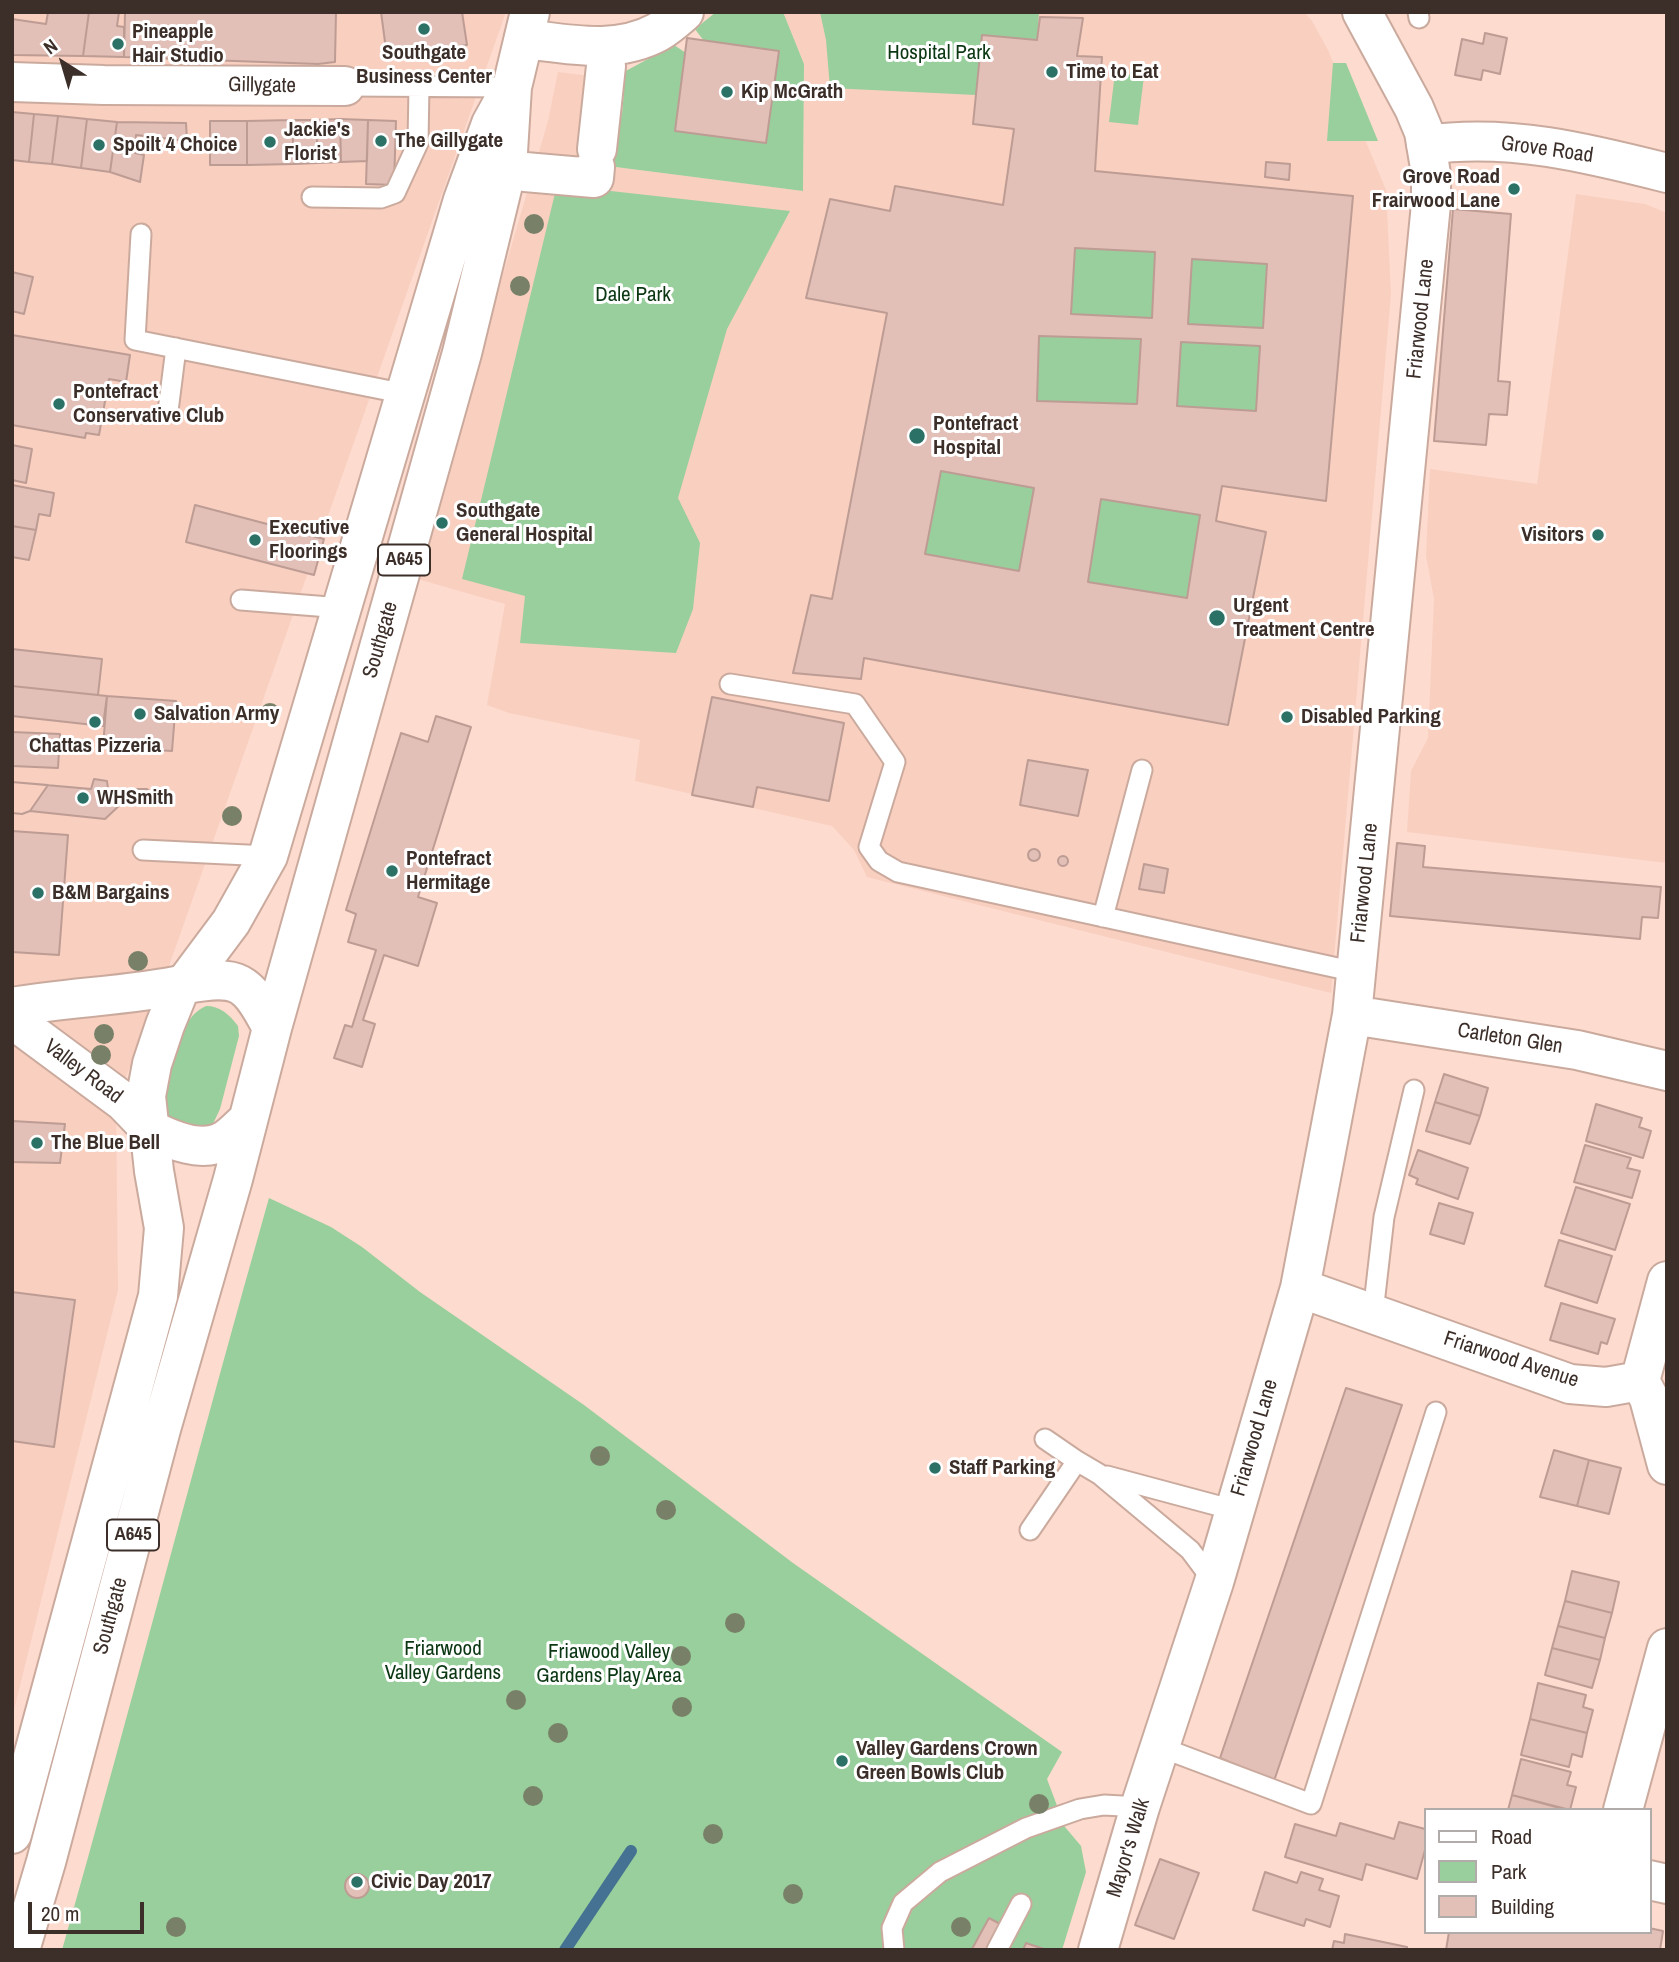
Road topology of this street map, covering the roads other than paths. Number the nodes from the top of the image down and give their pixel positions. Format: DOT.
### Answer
graph roads {
  1 [pos="684,12"];
  2 [pos="1362,12"];
  3 [pos="524,22"];
  4 [pos="606,66"];
  5 [pos="327,79"];
  6 [pos="12,82"];
  7 [pos="419,86"];
  8 [pos="512,87"];
  9 [pos="1426,145"];
  10 [pos="525,172"];
  11 [pos="1667,173"];
  12 [pos="312,197"];
  13 [pos="141,234"];
  14 [pos="176,348"];
  15 [pos="406,394"];
  16 [pos="168,411"];
  17 [pos="241,600"];
  18 [pos="342,608"];
  19 [pos="730,684"];
  20 [pos="1142,770"];
  21 [pos="143,850"];
  22 [pos="268,856"];
  23 [pos="1103,917"];
  24 [pos="1356,972"];
  25 [pos="186,984"];
  26 [pos="12,1007"];
  27 [pos="1352,1015"];
  28 [pos="12,1019"];
  29 [pos="272,1028"];
  30 [pos="1667,1071"];
  31 [pos="1414,1090"];
  32 [pos="247,1121"];
  33 [pos="150,1129"];
  34 [pos="1667,1281"];
  35 [pos="1300,1288"];
  36 [pos="1373,1313"];
  37 [pos="1640,1381"];
  38 [pos="1436,1412"];
  39 [pos="1045,1439"];
  40 [pos="1077,1461"];
  41 [pos="1667,1465"];
  42 [pos="1099,1474"];
  43 [pos="1234,1510"];
  44 [pos="1030,1530"];
  45 [pos="1214,1582"];
  46 [pos="1667,1648"];
  47 [pos="1160,1747"];
  48 [pos="1140,1807"];
  49 [pos="1624,1808"];
  50 [pos="12,1835"];
  51 [pos="1021,1904"];
  52 [pos="20,1950"];
  53 [pos="894,1950"];
  54 [pos="997,1950"];
  55 [pos="1098,1950"];
  1 -- 3 [label="main road"];
  2 -- 9 [label="main road, Friarwood Lane"];
  3 -- 8 [label="main road, Southgate / A645"];
  4 -- 10 [label="main road"];
  5 -- 6 [label="main road, Gillygate"];
  5 -- 7 [label="lane, Gillygate"];
  7 -- 8 [label="lane, Gillygate"];
  7 -- 12 [label="lane"];
  8 -- 15 [label="main road, Southgate / A645"];
  8 -- 29 [label="main road, Southgate / A645"];
  9 -- 11 [label="main road, Grove Road"];
  9 -- 24 [label="main road, Friarwood Lane"];
  13 -- 14 [label="lane"];
  14 -- 15 [label="lane"];
  14 -- 16 [label="lane"];
  15 -- 18 [label="main road, Southgate / A645"];
  17 -- 18 [label="lane"];
  18 -- 22 [label="main road, Southgate / A645"];
  19 -- 23 [label="lane"];
  20 -- 23 [label="lane"];
  21 -- 22 [label="lane"];
  22 -- 25 [label="main road, Southgate / A645"];
  23 -- 24 [label="lane"];
  24 -- 27 [label="main road, Friarwood Lane"];
  25 -- 26 [label="main road"];
  25 -- 29 [label="main road"];
  25 -- 33 [label="main road, Southgate / A645"];
  27 -- 30 [label="main road, Carleton Glen"];
  27 -- 35 [label="main road, Friarwood Lane"];
  28 -- 33 [label="main road, Valley Road"];
  29 -- 32 [label="main road, Southgate / A645"];
  31 -- 36 [label="lane"];
  32 -- 33 [label="main road"];
  32 -- 52 [label="main road, Southgate / A645"];
  33 -- 50 [label="main road, Southgate / A645"];
  34 -- 37 [label="main road"];
  35 -- 36 [label="main road, Friarwood Avenue"];
  35 -- 43 [label="main road, Friarwood Lane"];
  36 -- 37 [label="main road, Friarwood Avenue"];
  37 -- 41 [label="main road"];
  38 -- 47 [label="lane"];
  39 -- 40 [label="lane"];
  40 -- 42 [label="lane"];
  40 -- 44 [label="lane"];
  42 -- 43 [label="lane"];
  42 -- 45 [label="lane"];
  43 -- 45 [label="main road, Friarwood Lane"];
  45 -- 47 [label="main road, Friarwood Lane"];
  46 -- 49 [label="main road"];
  47 -- 48 [label="main road, Mayor's Walk"];
  48 -- 53 [label="lane"];
  48 -- 55 [label="main road, Mayor's Walk"];
  51 -- 54 [label="lane"];
}
